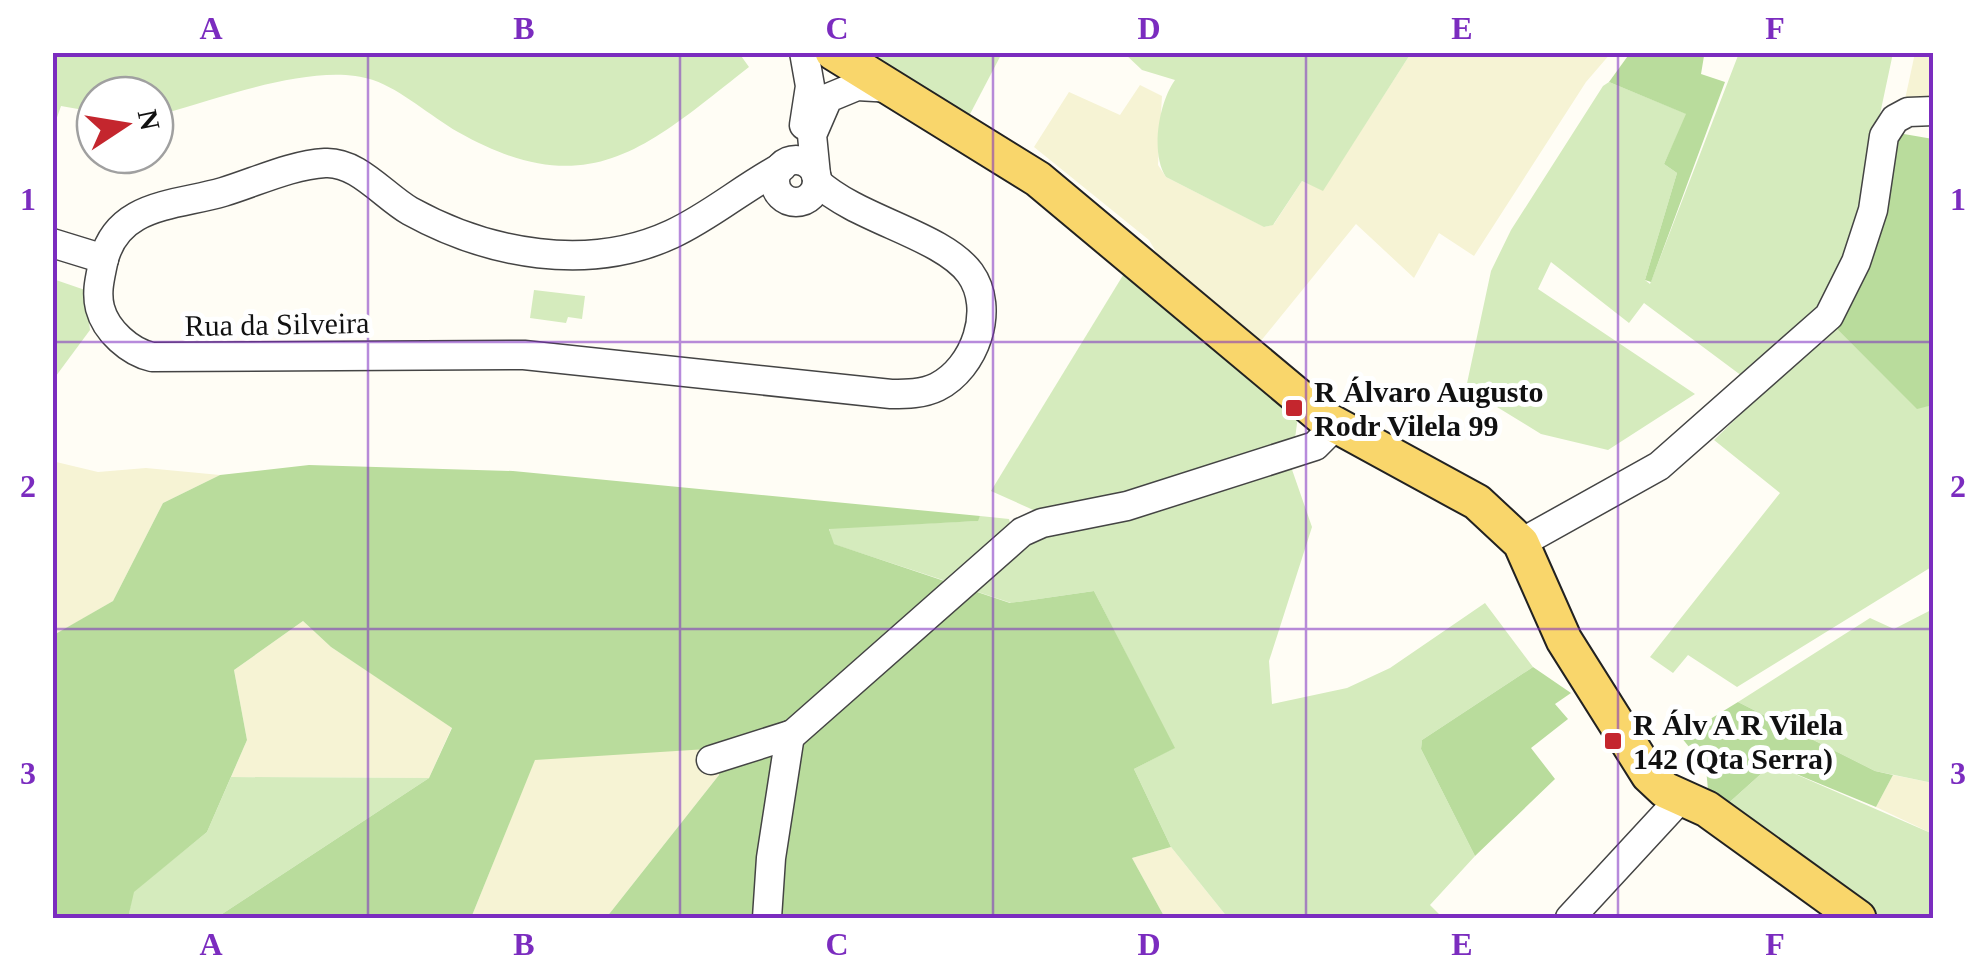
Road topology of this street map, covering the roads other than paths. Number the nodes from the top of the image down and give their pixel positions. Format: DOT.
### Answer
graph roads {
  1 [pos="824,53"];
  2 [pos="897,88"];
  3 [pos="840,90"];
  4 [pos="1934,112"];
  5 [pos="784,165"];
  6 [pos="805,190"];
  7 [pos="714,210"];
  8 [pos="52,242"];
  9 [pos="104,259"];
  10 [pos="1336,425"];
  11 [pos="1520,543"];
  12 [pos="790,735"];
  13 [pos="711,760"];
  14 [pos="1680,798"];
  15 [pos="1845,914"];
  16 [pos="767,918"];
  17 [pos="1570,918"];
  1 -- 2 [label="main road"];
  1 -- 3 [label="street"];
  1 -- 5 [label="street"];
  2 -- 3 [label="street"];
  2 -- 10 [label="main road"];
  3 -- 6 [label="street"];
  4 -- 11 [label="street"];
  5 -- 6 [label="street, Rua da Silveira"];
  5 -- 7 [label="street, Rua da Silveira"];
  6 -- 7 [label="street, Rua da Silveira"];
  6 -- 9 [label="street, Rua da Silveira"];
  7 -- 9 [label="street, Rua da Silveira"];
  8 -- 9 [label="street"];
  10 -- 11 [label="main road"];
  10 -- 12 [label="street"];
  11 -- 14 [label="main road"];
  12 -- 13 [label="street"];
  12 -- 16 [label="street"];
  14 -- 15 [label="main road"];
  14 -- 17 [label="street"];
}
